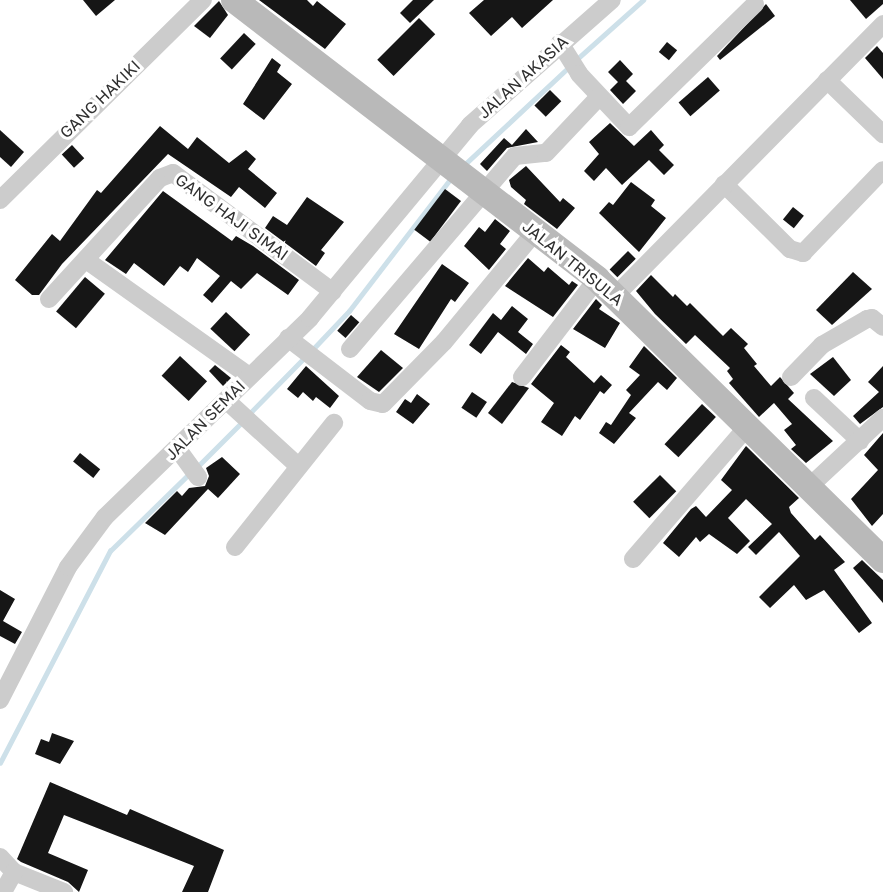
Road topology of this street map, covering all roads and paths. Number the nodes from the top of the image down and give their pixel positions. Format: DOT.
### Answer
graph roads {
  1 [pos="203,0"];
  2 [pos="234,0"];
  3 [pos="612,0"];
  4 [pos="755,4"];
  5 [pos="883,24"];
  6 [pos="561,44"];
  7 [pos="827,80"];
  8 [pos="599,97"];
  9 [pos="883,134"];
  10 [pos="447,165"];
  11 [pos="883,170"];
  12 [pos="724,184"];
  13 [pos="483,192"];
  14 [pos="0,200"];
  15 [pos="535,232"];
  16 [pos="86,260"];
  17 [pos="606,288"];
  18 [pos="333,292"];
  19 [pos="49,299"];
  20 [pos="879,318"];
  21 [pos="293,342"];
  22 [pos="350,349"];
  23 [pos="249,376"];
  24 [pos="522,377"];
  25 [pos="790,377"];
  26 [pos="814,398"];
  27 [pos="232,406"];
  28 [pos="883,418"];
  29 [pos="334,423"];
  30 [pos="747,428"];
  31 [pos="860,441"];
  32 [pos="298,466"];
  33 [pos="810,486"];
  34 [pos="235,547"];
  35 [pos="633,559"];
  36 [pos="883,560"];
  37 [pos="7,670"];
  38 [pos="0,700"];
  39 [pos="0,857"];
  40 [pos="14,872"];
  41 [pos="3,892"];
  42 [pos="64,892"];
  1 -- 14 [label="street, GANG HAKIKI"];
  2 -- 10 [label="street, JALAN TRISULA"];
  3 -- 6 [label="street, JALAN AKASIA"];
  4 -- 8 [label="street"];
  5 -- 7 [label="street"];
  6 -- 8 [label="street"];
  6 -- 10 [label="street, JALAN AKASIA"];
  7 -- 9 [label="street"];
  7 -- 12 [label="street"];
  8 -- 13 [label="street"];
  10 -- 13 [label="street, JALAN TRISULA"];
  10 -- 18 [label="street, JALAN SEMAI"];
  11 -- 12 [label="street"];
  12 -- 17 [label="street"];
  13 -- 15 [label="street, JALAN TRISULA"];
  13 -- 22 [label="street"];
  15 -- 17 [label="street, JALAN TRISULA"];
  15 -- 21 [label="street"];
  16 -- 18 [label="street, GANG HAJI SIMAI"];
  16 -- 19 [label="street, GANG HAJI SIMAI"];
  16 -- 23 [label="street"];
  17 -- 24 [label="street"];
  17 -- 30 [label="street, JALAN TRISULA"];
  18 -- 21 [label="street, JALAN SEMAI"];
  20 -- 25 [label="street"];
  21 -- 23 [label="street, JALAN SEMAI"];
  23 -- 27 [label="street, JALAN SEMAI"];
  26 -- 31 [label="street"];
  27 -- 32 [label="street"];
  27 -- 37 [label="street, JALAN SEMAI"];
  28 -- 31 [label="street"];
  29 -- 32 [label="street"];
  30 -- 33 [label="street, JALAN TRISULA"];
  30 -- 35 [label="street"];
  31 -- 33 [label="street"];
  32 -- 34 [label="street"];
  33 -- 36 [label="street, JALAN TRISULA"];
  37 -- 38 [label="street, JALAN SEMAI"];
  39 -- 40 [label="street"];
  40 -- 41 [label="street"];
  40 -- 42 [label="street"];
}
